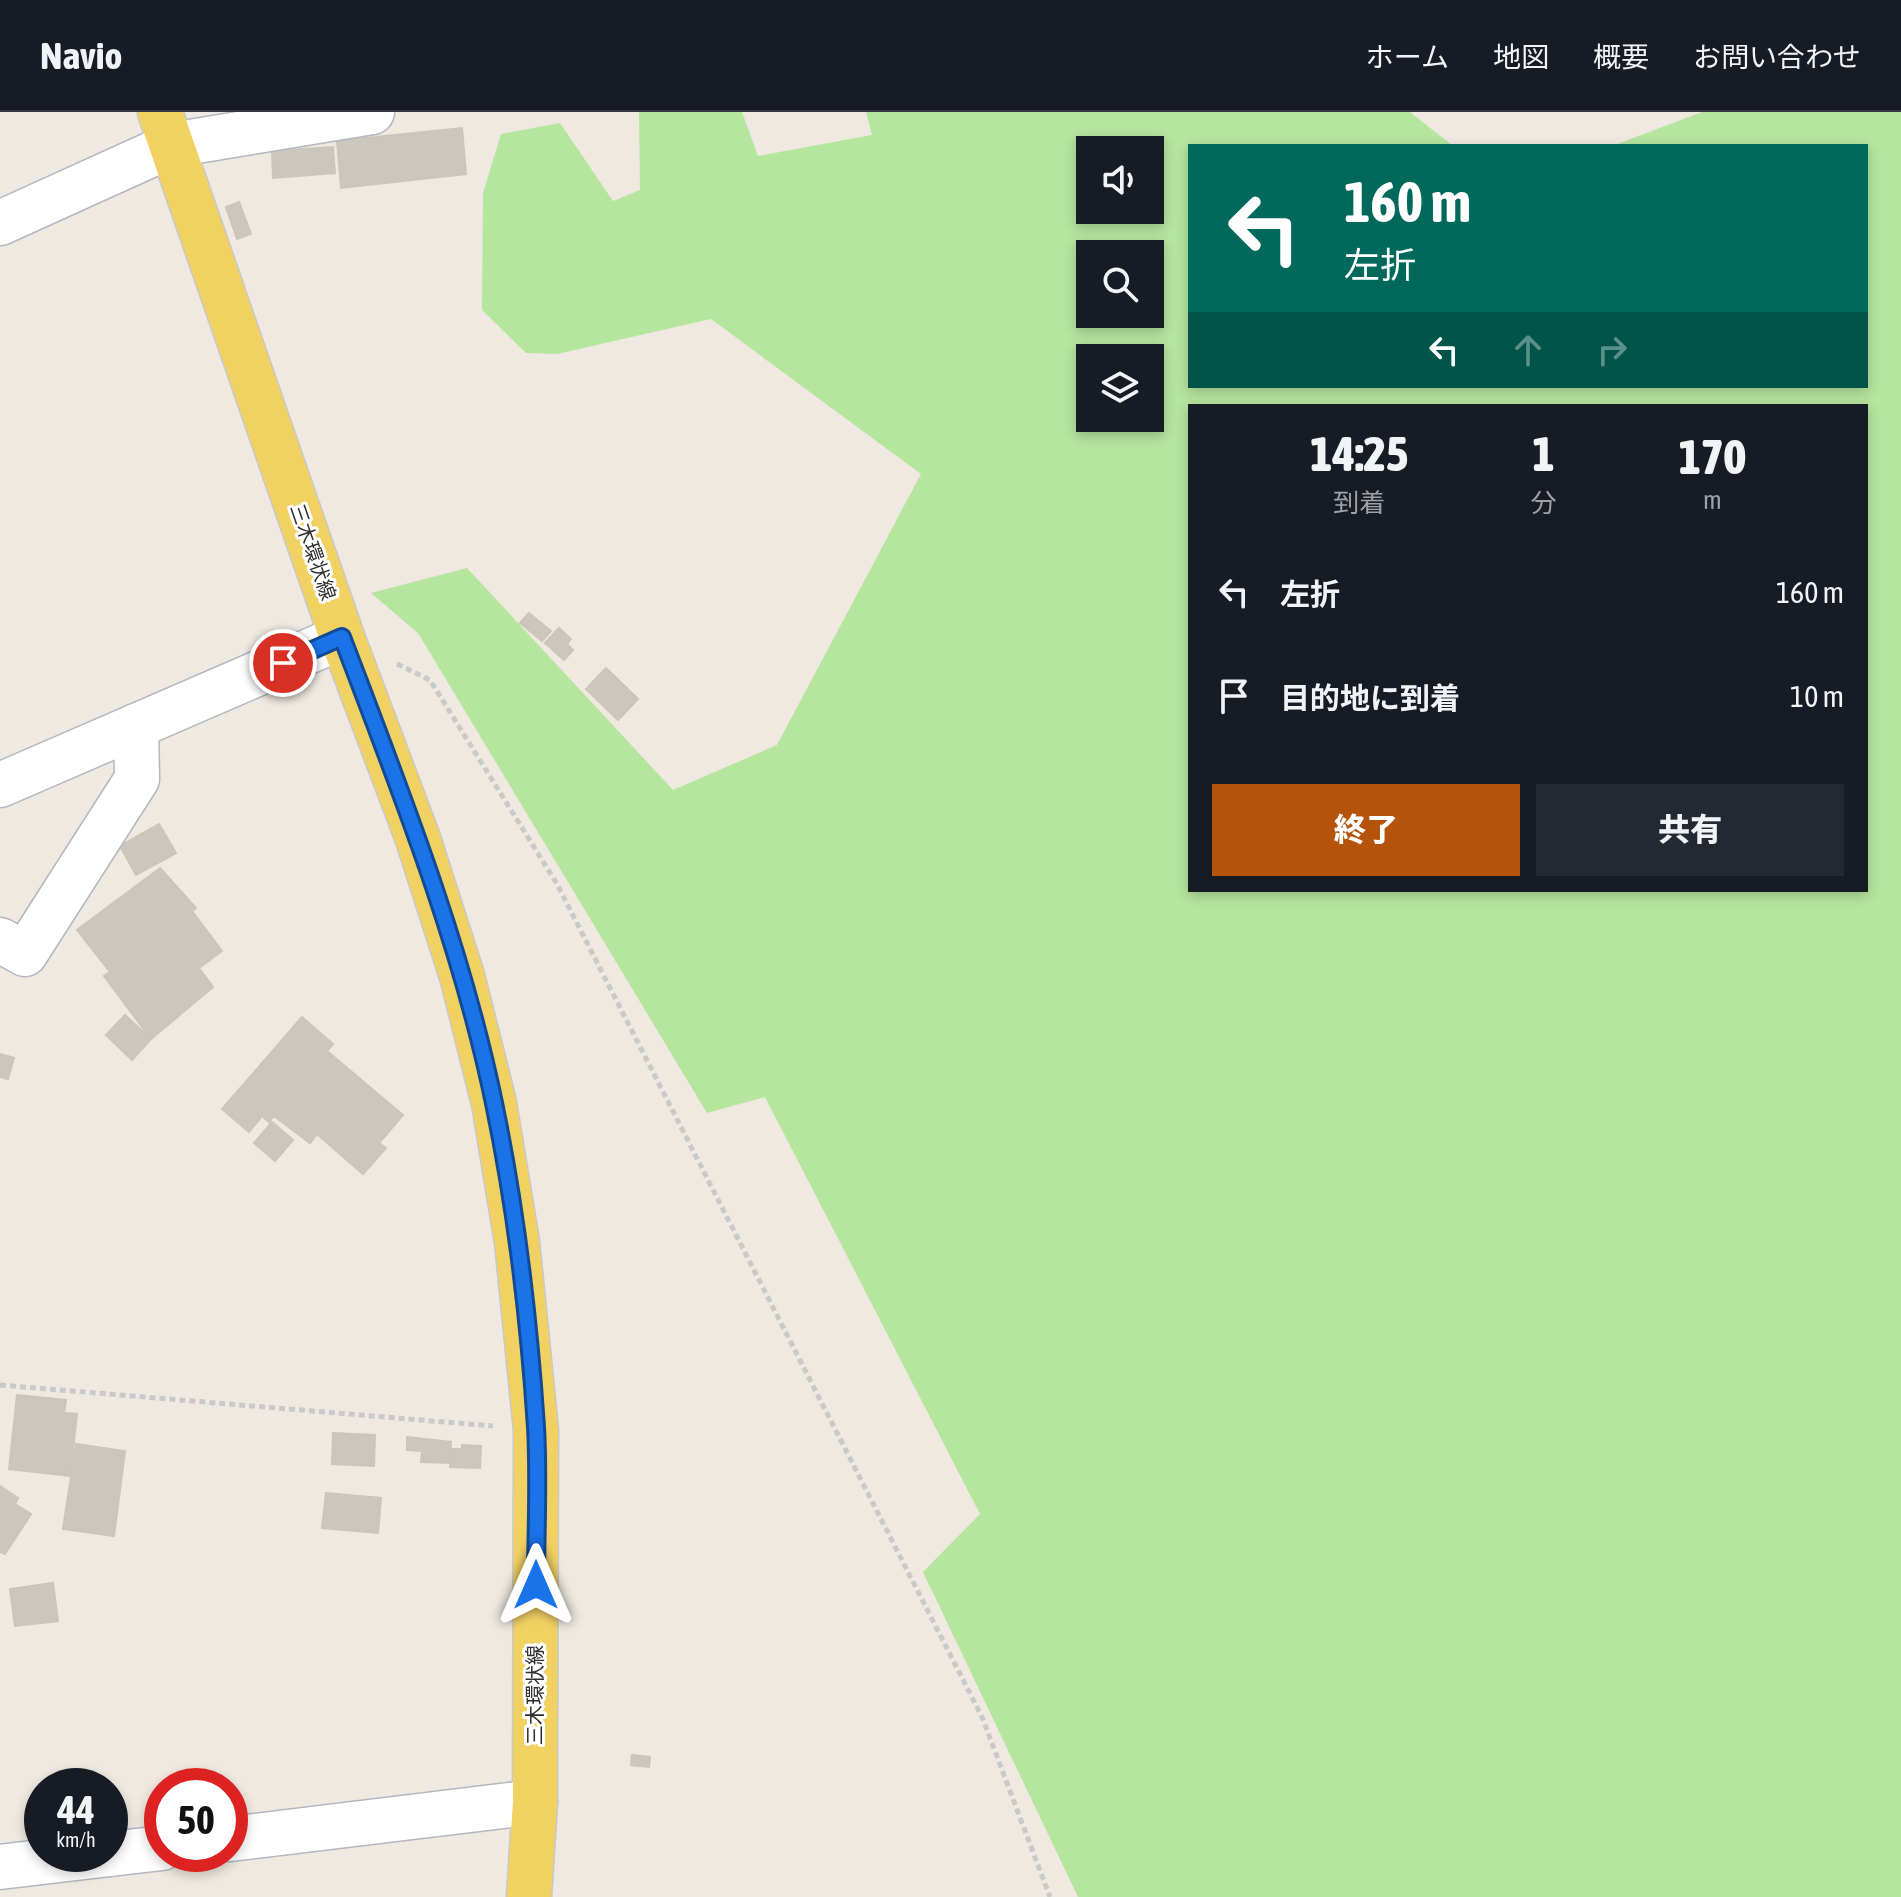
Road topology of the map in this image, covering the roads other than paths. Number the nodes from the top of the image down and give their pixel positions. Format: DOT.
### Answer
graph roads {
  1 [pos="372,112"];
  2 [pos="166,128"];
  3 [pos="0,223"];
  4 [pos="342,637"];
  5 [pos="136,726"];
  6 [pos="0,785"];
  7 [pos="0,940"];
  8 [pos="535,1802"];
  9 [pos="248,1837"];
  10 [pos="24,1864"];
  11 [pos="0,1867"];
  12 [pos="529,1897"];
  1 -- 2 [label="street"];
  2 -- 3 [label="street"];
  2 -- 4 [label="main road, 三木環状線"];
  4 -- 5 [label="street"];
  4 -- 8 [label="main road, 三木環状線"];
  5 -- 6 [label="street"];
  5 -- 7 [label="street"];
  8 -- 9 [label="street"];
  8 -- 12 [label="main road, 三木環状線"];
  10 -- 11 [label="street"];
}
